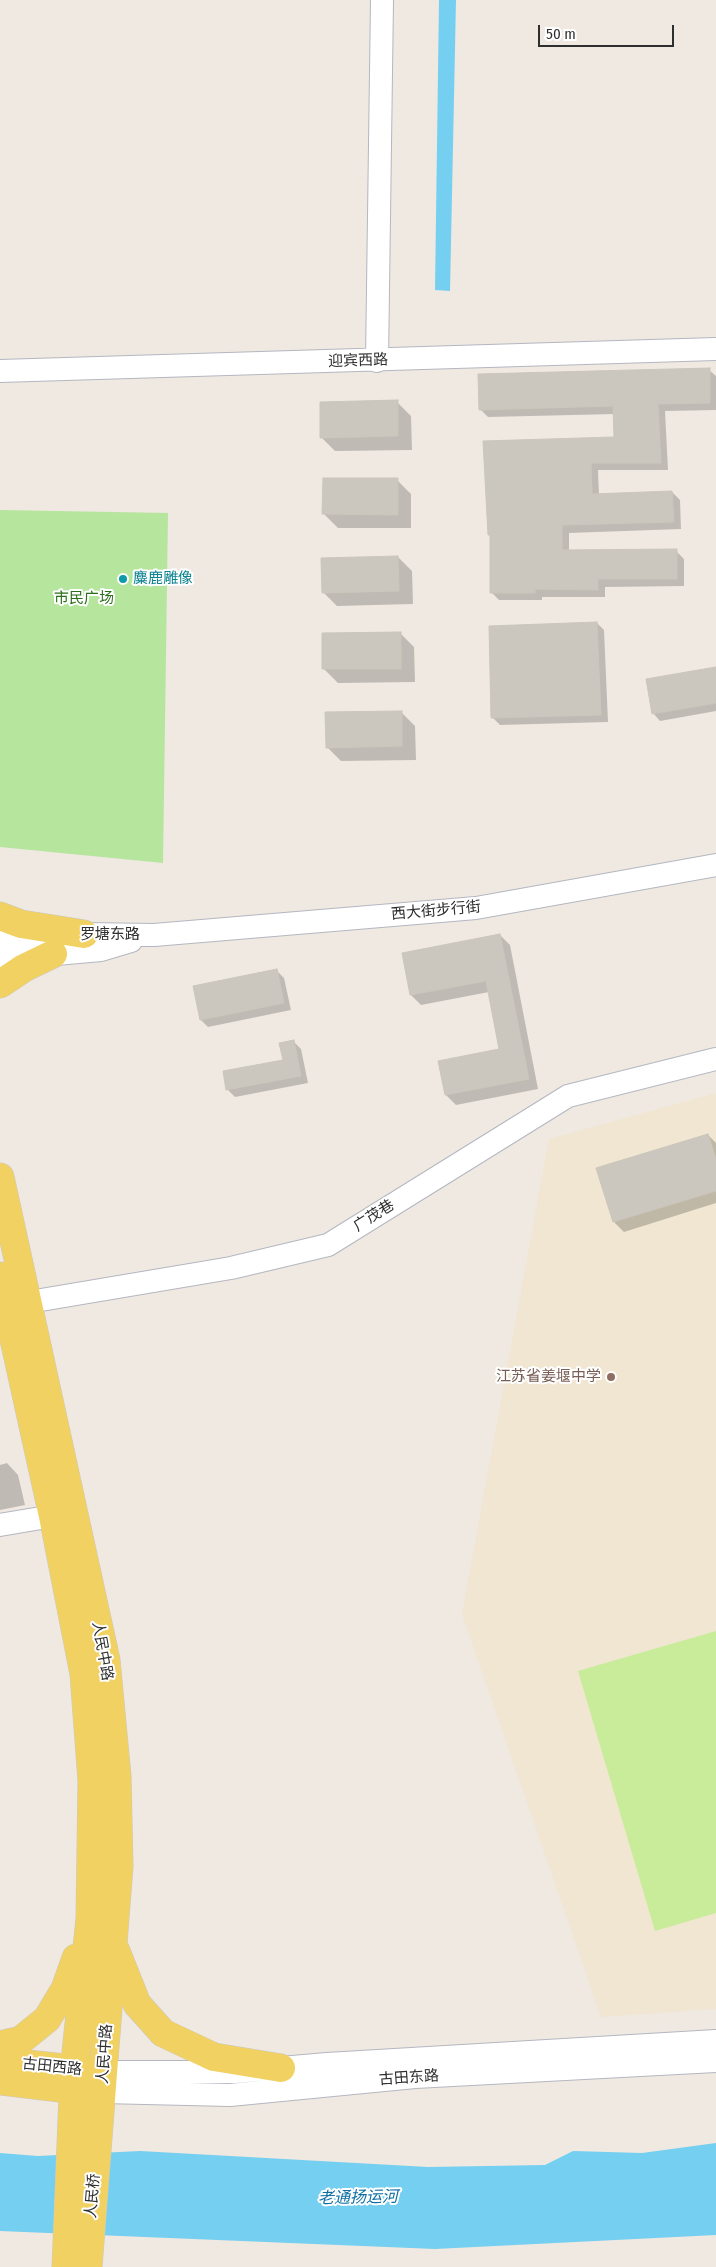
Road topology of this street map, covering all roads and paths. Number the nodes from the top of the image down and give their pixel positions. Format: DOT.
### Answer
graph roads {
  1 [pos="382,0"];
  2 [pos="716,349"];
  3 [pos="377,361"];
  4 [pos="0,371"];
  5 [pos="716,865"];
  6 [pos="0,916"];
  7 [pos="84,934"];
  8 [pos="154,935"];
  9 [pos="0,942"];
  10 [pos="52,954"];
  11 [pos="0,959"];
  12 [pos="0,984"];
  13 [pos="716,1059"];
  14 [pos="0,1177"];
  15 [pos="0,1276"];
  16 [pos="19,1305"];
  17 [pos="63,1512"];
  18 [pos="0,1525"];
  19 [pos="90,1919"];
  20 [pos="113,1943"];
  21 [pos="716,2041"];
  22 [pos="0,2045"];
  23 [pos="716,2060"];
  24 [pos="0,2061"];
  25 [pos="281,2068"];
  26 [pos="0,2081"];
  27 [pos="75,2081"];
  28 [pos="103,2082"];
  29 [pos="86,2132"];
  30 [pos="77,2262"];
  1 -- 3 [label="street"];
  2 -- 3 [label="street, 迎宾西路"];
  3 -- 4 [label="street, 迎宾西路"];
  5 -- 8 [label="street, 西大街步行街"];
  6 -- 7 [label="main road"];
  7 -- 8 [label="street, 罗塘东路"];
  7 -- 9 [label="street, 罗塘东路"];
  8 -- 10 [label="street, 罗塘东路"];
  10 -- 11 [label="street, 罗塘东路"];
  10 -- 12 [label="main road"];
  13 -- 16 [label="street, 广茂巷"];
  14 -- 16 [label="main road, 人民中路"];
  15 -- 16 [label="main road, 人民中路"];
  16 -- 17 [label="main road, 人民中路"];
  17 -- 18 [label="street"];
  17 -- 19 [label="main road, 人民中路"];
  17 -- 20 [label="main road, 人民中路"];
  19 -- 22 [label="main road"];
  19 -- 27 [label="main road, 人民中路"];
  20 -- 25 [label="main road"];
  20 -- 28 [label="main road, 人民中路"];
  21 -- 25 [label="street, 古田东路"];
  23 -- 28 [label="street, 古田东路"];
  24 -- 27 [label="main road, 古田西路"];
  25 -- 28 [label="street, 古田东路"];
  26 -- 27 [label="main road, 古田西路"];
  27 -- 28 [label="main road, 古田西路"];
  27 -- 29 [label="main road, 人民中路"];
  28 -- 29 [label="main road, 人民中路"];
  29 -- 30 [label="main road, 人民桥"];
}
